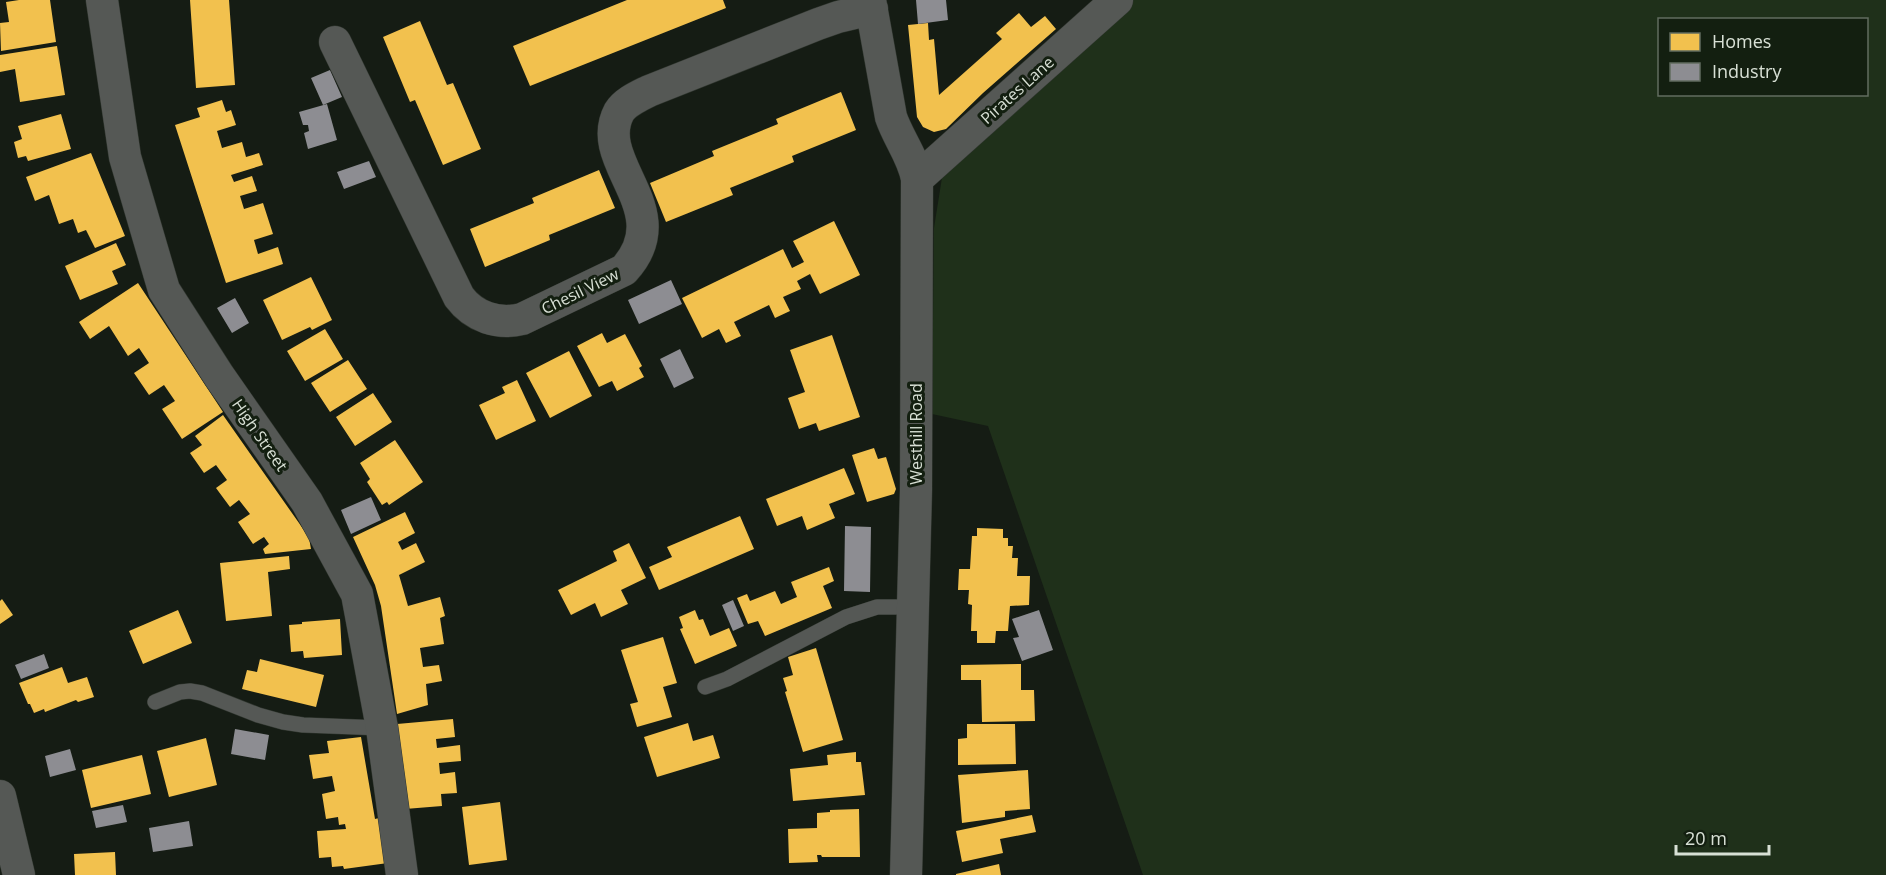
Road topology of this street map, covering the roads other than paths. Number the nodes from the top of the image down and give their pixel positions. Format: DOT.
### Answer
graph roads {
  1 [pos="102,0"];
  2 [pos="1117,0"];
  3 [pos="871,5"];
  4 [pos="335,42"];
  5 [pos="916,179"];
  6 [pos="913,607"];
  7 [pos="705,687"];
  8 [pos="155,702"];
  9 [pos="382,728"];
  10 [pos="0,796"];
  11 [pos="19,875"];
  12 [pos="402,875"];
  13 [pos="906,875"];
  1 -- 9 [label="street, High Street"];
  2 -- 5 [label="street, Pirates Lane"];
  3 -- 4 [label="street, Chesil View"];
  3 -- 5 [label="street, Westhill Road"];
  5 -- 6 [label="street, Westhill Road"];
  6 -- 7 [label="lane"];
  6 -- 13 [label="street, Westhill Road"];
  8 -- 9 [label="lane"];
  9 -- 12 [label="street, High Street"];
  10 -- 11 [label="street"];
}
